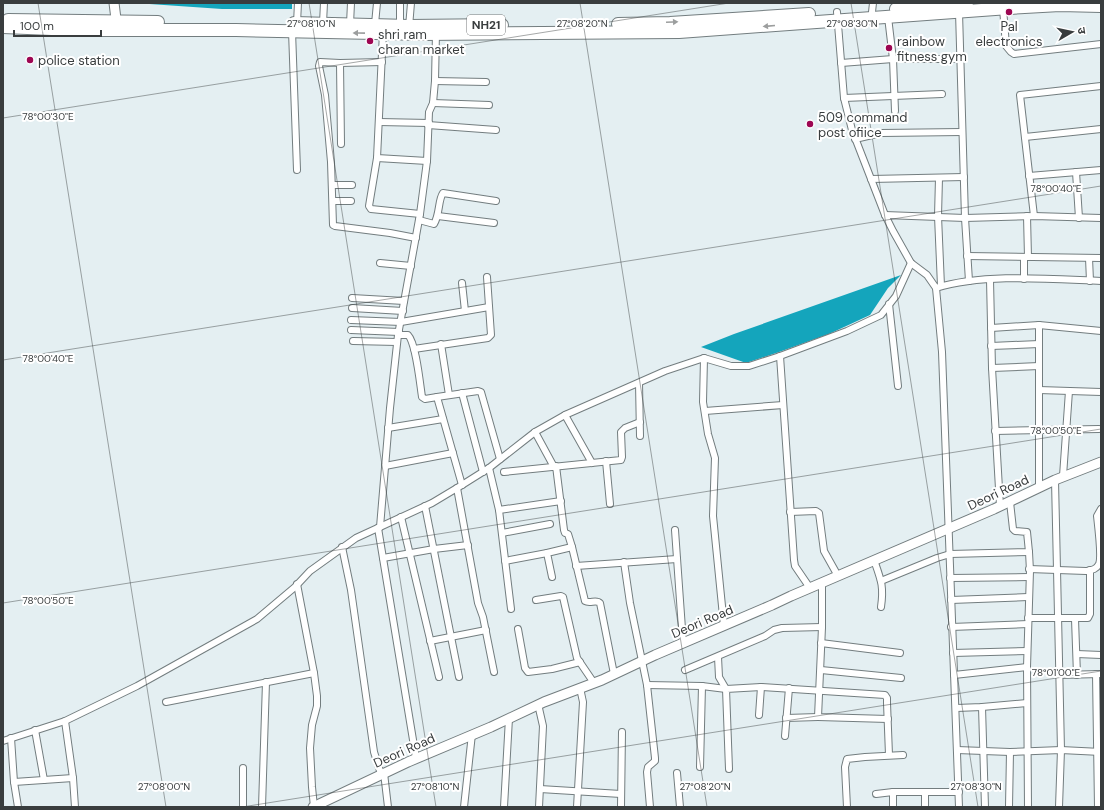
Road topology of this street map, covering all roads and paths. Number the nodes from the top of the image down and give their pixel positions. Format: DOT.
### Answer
graph roads {
  1 [pos="114,3"];
  2 [pos="298,3"];
  3 [pos="324,3"];
  4 [pos="351,3"];
  5 [pos="376,3"];
  6 [pos="400,3"];
  7 [pos="411,3"];
  8 [pos="910,5"];
  9 [pos="1101,6"];
  10 [pos="872,7"];
  11 [pos="963,7"];
  12 [pos="1003,8"];
  13 [pos="838,16"];
  14 [pos="888,17"];
  15 [pos="3,19"];
  16 [pos="323,23"];
  17 [pos="350,24"];
  18 [pos="117,26"];
  19 [pos="295,27"];
  20 [pos="3,28"];
  21 [pos="380,28"];
  22 [pos="404,30"];
  23 [pos="436,30"];
  24 [pos="1101,44"];
  25 [pos="893,59"];
  26 [pos="960,59"];
  27 [pos="340,62"];
  28 [pos="382,62"];
  29 [pos="841,63"];
  30 [pos="435,81"];
  31 [pos="486,82"];
  32 [pos="1101,86"];
  33 [pos="942,94"];
  34 [pos="894,96"];
  35 [pos="844,98"];
  36 [pos="432,103"];
  37 [pos="489,105"];
  38 [pos="895,111"];
  39 [pos="379,122"];
  40 [pos="429,124"];
  41 [pos="1101,129"];
  42 [pos="496,130"];
  43 [pos="962,132"];
  44 [pos="1025,137"];
  45 [pos="855,139"];
  46 [pos="341,144"];
  47 [pos="377,158"];
  48 [pos="427,162"];
  49 [pos="297,170"];
  50 [pos="1101,170"];
  51 [pos="1076,172"];
  52 [pos="1029,176"];
  53 [pos="964,177"];
  54 [pos="939,178"];
  55 [pos="871,179"];
  56 [pos="332,185"];
  57 [pos="352,185"];
  58 [pos="333,201"];
  59 [pos="350,201"];
  60 [pos="496,201"];
  61 [pos="420,214"];
  62 [pos="885,215"];
  63 [pos="438,216"];
  64 [pos="938,216"];
  65 [pos="1031,216"];
  66 [pos="965,218"];
  67 [pos="1079,218"];
  68 [pos="1101,218"];
  69 [pos="419,220"];
  70 [pos="494,223"];
  71 [pos="416,238"];
  72 [pos="967,256"];
  73 [pos="1026,257"];
  74 [pos="1089,258"];
  75 [pos="1101,258"];
  76 [pos="380,263"];
  77 [pos="911,264"];
  78 [pos="411,266"];
  79 [pos="487,277"];
  80 [pos="1024,279"];
  81 [pos="990,280"];
  82 [pos="969,281"];
  83 [pos="1090,281"];
  84 [pos="1101,282"];
  85 [pos="462,283"];
  86 [pos="939,287"];
  87 [pos="352,298"];
  88 [pos="404,301"];
  89 [pos="889,304"];
  90 [pos="489,307"];
  91 [pos="352,308"];
  92 [pos="402,311"];
  93 [pos="465,311"];
  94 [pos="351,320"];
  95 [pos="401,322"];
  96 [pos="1039,326"];
  97 [pos="991,328"];
  98 [pos="351,330"];
  99 [pos="1101,331"];
  100 [pos="398,336"];
  101 [pos="353,341"];
  102 [pos="441,344"];
  103 [pos="1039,344"];
  104 [pos="991,346"];
  105 [pos="414,349"];
  106 [pos="780,356"];
  107 [pos="704,358"];
  108 [pos="1039,366"];
  109 [pos="992,368"];
  110 [pos="639,383"];
  111 [pos="898,386"];
  112 [pos="1039,390"];
  113 [pos="1069,390"];
  114 [pos="1101,392"];
  115 [pos="462,393"];
  116 [pos="449,395"];
  117 [pos="436,397"];
  118 [pos="783,405"];
  119 [pos="705,411"];
  120 [pos="565,415"];
  121 [pos="443,419"];
  122 [pos="640,422"];
  123 [pos="388,428"];
  124 [pos="1066,429"];
  125 [pos="1099,429"];
  126 [pos="1039,430"];
  127 [pos="995,431"];
  128 [pos="535,432"];
  129 [pos="640,436"];
  130 [pos="453,453"];
  131 [pos="500,459"];
  132 [pos="606,461"];
  133 [pos="1101,462"];
  134 [pos="592,463"];
  135 [pos="385,466"];
  136 [pos="555,467"];
  137 [pos="489,468"];
  138 [pos="483,472"];
  139 [pos="504,472"];
  140 [pos="1059,478"];
  141 [pos="460,487"];
  142 [pos="1039,487"];
  143 [pos="561,501"];
  144 [pos="1010,502"];
  145 [pos="610,504"];
  146 [pos="425,506"];
  147 [pos="1000,506"];
  148 [pos="499,510"];
  149 [pos="1101,510"];
  150 [pos="790,512"];
  151 [pos="401,517"];
  152 [pos="550,524"];
  153 [pos="379,527"];
  154 [pos="948,529"];
  155 [pos="675,530"];
  156 [pos="502,532"];
  157 [pos="468,545"];
  158 [pos="342,547"];
  159 [pos="572,547"];
  160 [pos="434,549"];
  161 [pos="1029,552"];
  162 [pos="547,553"];
  163 [pos="410,554"];
  164 [pos="950,554"];
  165 [pos="383,558"];
  166 [pos="677,559"];
  167 [pos="874,560"];
  168 [pos="505,561"];
  169 [pos="624,562"];
  170 [pos="576,566"];
  171 [pos="1030,569"];
  172 [pos="1058,570"];
  173 [pos="1090,570"];
  174 [pos="838,576"];
  175 [pos="552,577"];
  176 [pos="1029,577"];
  177 [pos="950,578"];
  178 [pos="881,581"];
  179 [pos="822,583"];
  180 [pos="297,584"];
  181 [pos="810,588"];
  182 [pos="1028,597"];
  183 [pos="536,600"];
  184 [pos="951,600"];
  185 [pos="881,607"];
  186 [pos="511,609"];
  187 [pos="1075,618"];
  188 [pos="1058,619"];
  189 [pos="1028,621"];
  190 [pos="724,626"];
  191 [pos="951,627"];
  192 [pos="822,628"];
  193 [pos="518,629"];
  194 [pos="486,630"];
  195 [pos="451,637"];
  196 [pos="430,641"];
  197 [pos="683,643"];
  198 [pos="822,643"];
  199 [pos="1027,650"];
  200 [pos="900,653"];
  201 [pos="953,653"];
  202 [pos="1077,654"];
  203 [pos="1101,655"];
  204 [pos="718,657"];
  205 [pos="642,661"];
  206 [pos="580,662"];
  207 [pos="1027,667"];
  208 [pos="685,670"];
  209 [pos="821,670"];
  210 [pos="494,672"];
  211 [pos="314,673"];
  212 [pos="614,674"];
  213 [pos="1077,674"];
  214 [pos="1098,674"];
  215 [pos="954,675"];
  216 [pos="1059,675"];
  217 [pos="439,677"];
  218 [pos="459,677"];
  219 [pos="900,678"];
  220 [pos="266,682"];
  221 [pos="594,683"];
  222 [pos="647,685"];
  223 [pos="702,686"];
  224 [pos="761,687"];
  225 [pos="580,688"];
  226 [pos="789,688"];
  227 [pos="726,689"];
  228 [pos="820,690"];
  229 [pos="166,702"];
  230 [pos="538,704"];
  231 [pos="1027,704"];
  232 [pos="982,707"];
  233 [pos="956,708"];
  234 [pos="759,715"];
  235 [pos="818,717"];
  236 [pos="509,718"];
  237 [pos="786,718"];
  238 [pos="888,719"];
  239 [pos="66,721"];
  240 [pos="35,730"];
  241 [pos="622,732"];
  242 [pos="472,734"];
  243 [pos="785,736"];
  244 [pos="11,738"];
  245 [pos="3,740"];
  246 [pos="957,750"];
  247 [pos="983,750"];
  248 [pos="1061,750"];
  249 [pos="1028,751"];
  250 [pos="1010,752"];
  251 [pos="1099,752"];
  252 [pos="888,755"];
  253 [pos="903,755"];
  254 [pos="416,758"];
  255 [pos="700,767"];
  256 [pos="243,768"];
  257 [pos="730,769"];
  258 [pos="382,773"];
  259 [pos="677,773"];
  260 [pos="73,778"];
  261 [pos="44,780"];
  262 [pos="14,782"];
  263 [pos="540,789"];
  264 [pos="578,792"];
  265 [pos="893,792"];
  266 [pos="925,792"];
  267 [pos="959,792"];
  268 [pos="620,794"];
  269 [pos="876,794"];
  270 [pos="325,804"];
  271 [pos="18,807"];
  272 [pos="75,807"];
  273 [pos="243,807"];
  274 [pos="262,807"];
  275 [pos="314,807"];
  276 [pos="388,807"];
  277 [pos="464,807"];
  278 [pos="504,807"];
  279 [pos="539,807"];
  280 [pos="577,807"];
  281 [pos="621,807"];
  282 [pos="650,807"];
  283 [pos="680,807"];
  284 [pos="847,807"];
  285 [pos="893,807"];
  286 [pos="925,807"];
  287 [pos="959,807"];
  288 [pos="985,807"];
  289 [pos="1009,807"];
  290 [pos="1028,807"];
  291 [pos="1059,807"];
  292 [pos="1098,807"];
  1 -- 18 [label="street"];
  2 -- 19 [label="street"];
  3 -- 16 [label="street"];
  4 -- 17 [label="street"];
  5 -- 21 [label="street"];
  6 -- 22 [label="street"];
  7 -- 22 [label="street"];
  8 -- 10 [label="highway, NH21"];
  8 -- 11 [label="highway, NH21"];
  9 -- 12 [label="highway, NH21"];
  10 -- 13 [label="highway, NH21"];
  11 -- 12 [label="highway, NH21"];
  11 -- 14 [label="highway, NH21"];
  11 -- 26 [label="street"];
  12 -- 24 [label="street"];
  13 -- 14 [label="highway, NH21"];
  13 -- 23 [label="highway, NH21"];
  13 -- 29 [label="street"];
  14 -- 25 [label="street"];
  15 -- 18 [label="highway, NH21"];
  16 -- 17 [label="highway, NH21"];
  16 -- 19 [label="highway, NH21"];
  17 -- 21 [label="highway, NH21"];
  18 -- 19 [label="highway, NH21"];
  18 -- 20 [label="highway, NH21"];
  21 -- 19 [label="highway, NH21, one-way"];
  19 -- 49 [label="street"];
  21 -- 22 [label="highway, NH21"];
  21 -- 28 [label="street"];
  22 -- 23 [label="highway, NH21"];
  23 -- 30 [label="street"];
  25 -- 26 [label="street"];
  25 -- 29 [label="street"];
  25 -- 34 [label="street"];
  26 -- 43 [label="street"];
  27 -- 28 [label="street"];
  27 -- 46 [label="street"];
  27 -- 56 [label="street"];
  28 -- 39 [label="street"];
  29 -- 35 [label="street"];
  30 -- 31 [label="street"];
  30 -- 36 [label="street"];
  32 -- 44 [label="street"];
  33 -- 34 [label="street"];
  34 -- 35 [label="street"];
  34 -- 38 [label="street"];
  35 -- 45 [label="street"];
  36 -- 37 [label="street"];
  36 -- 40 [label="street"];
  39 -- 40 [label="street"];
  39 -- 47 [label="street"];
  40 -- 42 [label="street"];
  40 -- 48 [label="street"];
  41 -- 44 [label="street"];
  43 -- 45 [label="street"];
  43 -- 53 [label="street"];
  44 -- 52 [label="street"];
  45 -- 55 [label="street"];
  47 -- 48 [label="street"];
  47 -- 61 [label="street"];
  48 -- 61 [label="street"];
  50 -- 51 [label="street"];
  51 -- 52 [label="street"];
  51 -- 67 [label="street"];
  52 -- 65 [label="street"];
  53 -- 54 [label="street"];
  53 -- 66 [label="street"];
  54 -- 55 [label="street"];
  54 -- 64 [label="street"];
  55 -- 62 [label="street"];
  56 -- 57 [label="street"];
  56 -- 58 [label="street"];
  58 -- 59 [label="street"];
  58 -- 71 [label="street"];
  60 -- 63 [label="street"];
  61 -- 69 [label="street"];
  62 -- 64 [label="street"];
  62 -- 77 [label="street"];
  63 -- 69 [label="street"];
  63 -- 70 [label="street"];
  64 -- 66 [label="street"];
  64 -- 86 [label="street"];
  65 -- 66 [label="street"];
  65 -- 67 [label="street"];
  65 -- 73 [label="street"];
  66 -- 72 [label="street"];
  67 -- 68 [label="street"];
  69 -- 71 [label="street"];
  71 -- 78 [label="street"];
  72 -- 73 [label="street"];
  72 -- 82 [label="street"];
  73 -- 74 [label="street"];
  73 -- 80 [label="street"];
  74 -- 75 [label="street"];
  74 -- 83 [label="street"];
  76 -- 78 [label="street"];
  77 -- 86 [label="street"];
  77 -- 89 [label="street"];
  78 -- 88 [label="street"];
  79 -- 90 [label="street"];
  80 -- 81 [label="street"];
  80 -- 83 [label="street"];
  81 -- 82 [label="street"];
  81 -- 97 [label="street"];
  82 -- 86 [label="street"];
  83 -- 84 [label="street"];
  85 -- 93 [label="street"];
  86 -- 154 [label="street"];
  87 -- 88 [label="street"];
  88 -- 92 [label="street"];
  89 -- 106 [label="street"];
  89 -- 111 [label="street"];
  90 -- 93 [label="street"];
  90 -- 102 [label="street"];
  91 -- 92 [label="street"];
  92 -- 95 [label="street"];
  93 -- 95 [label="street"];
  94 -- 95 [label="street"];
  95 -- 100 [label="street"];
  96 -- 97 [label="street"];
  96 -- 99 [label="street"];
  96 -- 103 [label="street"];
  97 -- 104 [label="street"];
  98 -- 100 [label="street"];
  100 -- 101 [label="street"];
  100 -- 105 [label="street"];
  100 -- 123 [label="street"];
  102 -- 105 [label="street"];
  102 -- 116 [label="street"];
  103 -- 104 [label="street"];
  103 -- 108 [label="street"];
  104 -- 109 [label="street"];
  105 -- 117 [label="street"];
  106 -- 107 [label="street"];
  106 -- 118 [label="street"];
  107 -- 110 [label="street"];
  107 -- 119 [label="street"];
  108 -- 109 [label="street"];
  108 -- 112 [label="street"];
  109 -- 127 [label="street"];
  110 -- 120 [label="street"];
  110 -- 122 [label="street"];
  112 -- 113 [label="street"];
  112 -- 126 [label="street"];
  113 -- 114 [label="street"];
  113 -- 124 [label="street"];
  115 -- 116 [label="street"];
  115 -- 131 [label="street"];
  115 -- 138 [label="street"];
  116 -- 117 [label="street"];
  117 -- 121 [label="street"];
  118 -- 119 [label="street"];
  118 -- 150 [label="street"];
  119 -- 190 [label="street"];
  120 -- 128 [label="street"];
  120 -- 134 [label="street"];
  121 -- 123 [label="street"];
  121 -- 130 [label="street"];
  122 -- 129 [label="street"];
  122 -- 132 [label="street"];
  123 -- 135 [label="street"];
  124 -- 125 [label="street"];
  124 -- 126 [label="street"];
  124 -- 140 [label="street"];
  126 -- 127 [label="street"];
  126 -- 142 [label="street"];
  127 -- 147 [label="street"];
  128 -- 131 [label="street"];
  128 -- 136 [label="street"];
  130 -- 135 [label="street"];
  130 -- 141 [label="street"];
  131 -- 137 [label="street"];
  132 -- 134 [label="street"];
  132 -- 145 [label="street"];
  133 -- 140 [label="street, Deori Road"];
  134 -- 136 [label="street"];
  135 -- 153 [label="street"];
  136 -- 139 [label="street"];
  136 -- 143 [label="street"];
  137 -- 138 [label="street"];
  137 -- 148 [label="street"];
  138 -- 141 [label="street"];
  140 -- 142 [label="street, Deori Road"];
  140 -- 172 [label="street"];
  141 -- 146 [label="street"];
  141 -- 157 [label="street"];
  142 -- 144 [label="street, Deori Road"];
  143 -- 148 [label="street"];
  143 -- 159 [label="street"];
  144 -- 147 [label="street, Deori Road"];
  144 -- 161 [label="street"];
  146 -- 151 [label="street"];
  146 -- 160 [label="street"];
  147 -- 154 [label="street, Deori Road"];
  148 -- 156 [label="street"];
  149 -- 173 [label="street"];
  150 -- 174 [label="street"];
  150 -- 181 [label="street"];
  151 -- 153 [label="street"];
  151 -- 163 [label="street"];
  152 -- 156 [label="street"];
  153 -- 158 [label="street"];
  153 -- 165 [label="street"];
  154 -- 164 [label="street"];
  154 -- 167 [label="street, Deori Road"];
  155 -- 166 [label="street"];
  156 -- 168 [label="street"];
  157 -- 160 [label="street"];
  157 -- 194 [label="street"];
  158 -- 180 [label="street"];
  158 -- 258 [label="street"];
  159 -- 162 [label="street"];
  159 -- 170 [label="street"];
  160 -- 163 [label="street"];
  160 -- 195 [label="street"];
  161 -- 164 [label="street"];
  161 -- 171 [label="street"];
  162 -- 168 [label="street"];
  162 -- 175 [label="street"];
  163 -- 165 [label="street"];
  163 -- 196 [label="street"];
  164 -- 177 [label="street"];
  164 -- 178 [label="street"];
  165 -- 254 [label="street"];
  166 -- 169 [label="street"];
  166 -- 197 [label="street"];
  167 -- 174 [label="street, Deori Road"];
  167 -- 178 [label="street"];
  168 -- 186 [label="street"];
  169 -- 170 [label="street"];
  169 -- 205 [label="street"];
  170 -- 212 [label="street"];
  171 -- 172 [label="street"];
  171 -- 176 [label="street"];
  172 -- 173 [label="street"];
  172 -- 188 [label="street"];
  173 -- 187 [label="street"];
  174 -- 179 [label="street, Deori Road"];
  176 -- 177 [label="street"];
  176 -- 182 [label="street"];
  177 -- 184 [label="street"];
  178 -- 185 [label="street"];
  179 -- 181 [label="street, Deori Road"];
  179 -- 192 [label="street"];
  180 -- 211 [label="street"];
  180 -- 239 [label="street"];
  181 -- 190 [label="street, Deori Road"];
  182 -- 184 [label="street"];
  182 -- 189 [label="street"];
  183 -- 206 [label="street"];
  184 -- 191 [label="street"];
  187 -- 188 [label="street"];
  187 -- 202 [label="street"];
  188 -- 189 [label="street"];
  188 -- 216 [label="street"];
  189 -- 191 [label="street"];
  189 -- 199 [label="street"];
  190 -- 197 [label="street, Deori Road"];
  191 -- 201 [label="street"];
  192 -- 198 [label="street"];
  192 -- 204 [label="street"];
  193 -- 206 [label="street"];
  194 -- 195 [label="street"];
  194 -- 210 [label="street"];
  195 -- 196 [label="street"];
  195 -- 218 [label="street"];
  196 -- 217 [label="street"];
  197 -- 205 [label="street, Deori Road"];
  198 -- 200 [label="street"];
  198 -- 209 [label="street"];
  199 -- 201 [label="street"];
  199 -- 207 [label="street"];
  201 -- 215 [label="street"];
  202 -- 203 [label="street"];
  202 -- 213 [label="street"];
  204 -- 208 [label="street"];
  204 -- 227 [label="street"];
  205 -- 212 [label="street, Deori Road"];
  205 -- 222 [label="street"];
  206 -- 221 [label="street"];
  207 -- 215 [label="street"];
  207 -- 231 [label="street"];
  209 -- 219 [label="street"];
  209 -- 228 [label="street"];
  211 -- 220 [label="street"];
  211 -- 275 [label="street"];
  212 -- 221 [label="street, Deori Road"];
  213 -- 214 [label="street"];
  213 -- 216 [label="street"];
  214 -- 251 [label="street"];
  215 -- 233 [label="street"];
  216 -- 248 [label="street"];
  220 -- 229 [label="street"];
  220 -- 274 [label="street"];
  221 -- 225 [label="street, Deori Road"];
  222 -- 223 [label="street"];
  222 -- 282 [label="street"];
  223 -- 227 [label="street"];
  223 -- 255 [label="street"];
  224 -- 226 [label="street"];
  224 -- 227 [label="street"];
  224 -- 234 [label="street"];
  225 -- 230 [label="street, Deori Road"];
  225 -- 264 [label="street"];
  226 -- 228 [label="street"];
  226 -- 237 [label="street"];
  227 -- 257 [label="street"];
  228 -- 235 [label="street"];
  228 -- 238 [label="street"];
  230 -- 236 [label="street, Deori Road"];
  230 -- 263 [label="street"];
  231 -- 232 [label="street"];
  231 -- 249 [label="street"];
  232 -- 233 [label="street"];
  232 -- 247 [label="street"];
  233 -- 246 [label="street"];
  235 -- 237 [label="street"];
  235 -- 238 [label="street"];
  236 -- 242 [label="street, Deori Road"];
  236 -- 278 [label="street"];
  237 -- 243 [label="street"];
  238 -- 252 [label="street"];
  239 -- 240 [label="street"];
  239 -- 260 [label="street"];
  240 -- 244 [label="street"];
  240 -- 261 [label="street"];
  241 -- 268 [label="street"];
  242 -- 254 [label="street, Deori Road"];
  242 -- 277 [label="street"];
  244 -- 245 [label="street"];
  244 -- 262 [label="street"];
  246 -- 247 [label="street"];
  246 -- 267 [label="street"];
  247 -- 250 [label="street"];
  247 -- 288 [label="street"];
  248 -- 249 [label="street"];
  248 -- 251 [label="street"];
  248 -- 291 [label="street"];
  249 -- 250 [label="street"];
  249 -- 290 [label="street"];
  250 -- 289 [label="street"];
  251 -- 292 [label="street"];
  252 -- 253 [label="street"];
  252 -- 284 [label="street"];
  254 -- 258 [label="street, Deori Road"];
  256 -- 273 [label="street"];
  258 -- 270 [label="street, Deori Road"];
  258 -- 276 [label="street"];
  259 -- 283 [label="street"];
  260 -- 261 [label="street"];
  260 -- 272 [label="street"];
  261 -- 262 [label="street"];
  262 -- 271 [label="street"];
  263 -- 264 [label="street"];
  263 -- 279 [label="street"];
  264 -- 268 [label="street"];
  264 -- 280 [label="street"];
  265 -- 266 [label="street"];
  265 -- 269 [label="street"];
  265 -- 285 [label="street"];
  266 -- 267 [label="street"];
  266 -- 286 [label="street"];
  267 -- 287 [label="street"];
  268 -- 281 [label="street"];
  270 -- 275 [label="street, Deori Road"];
}
